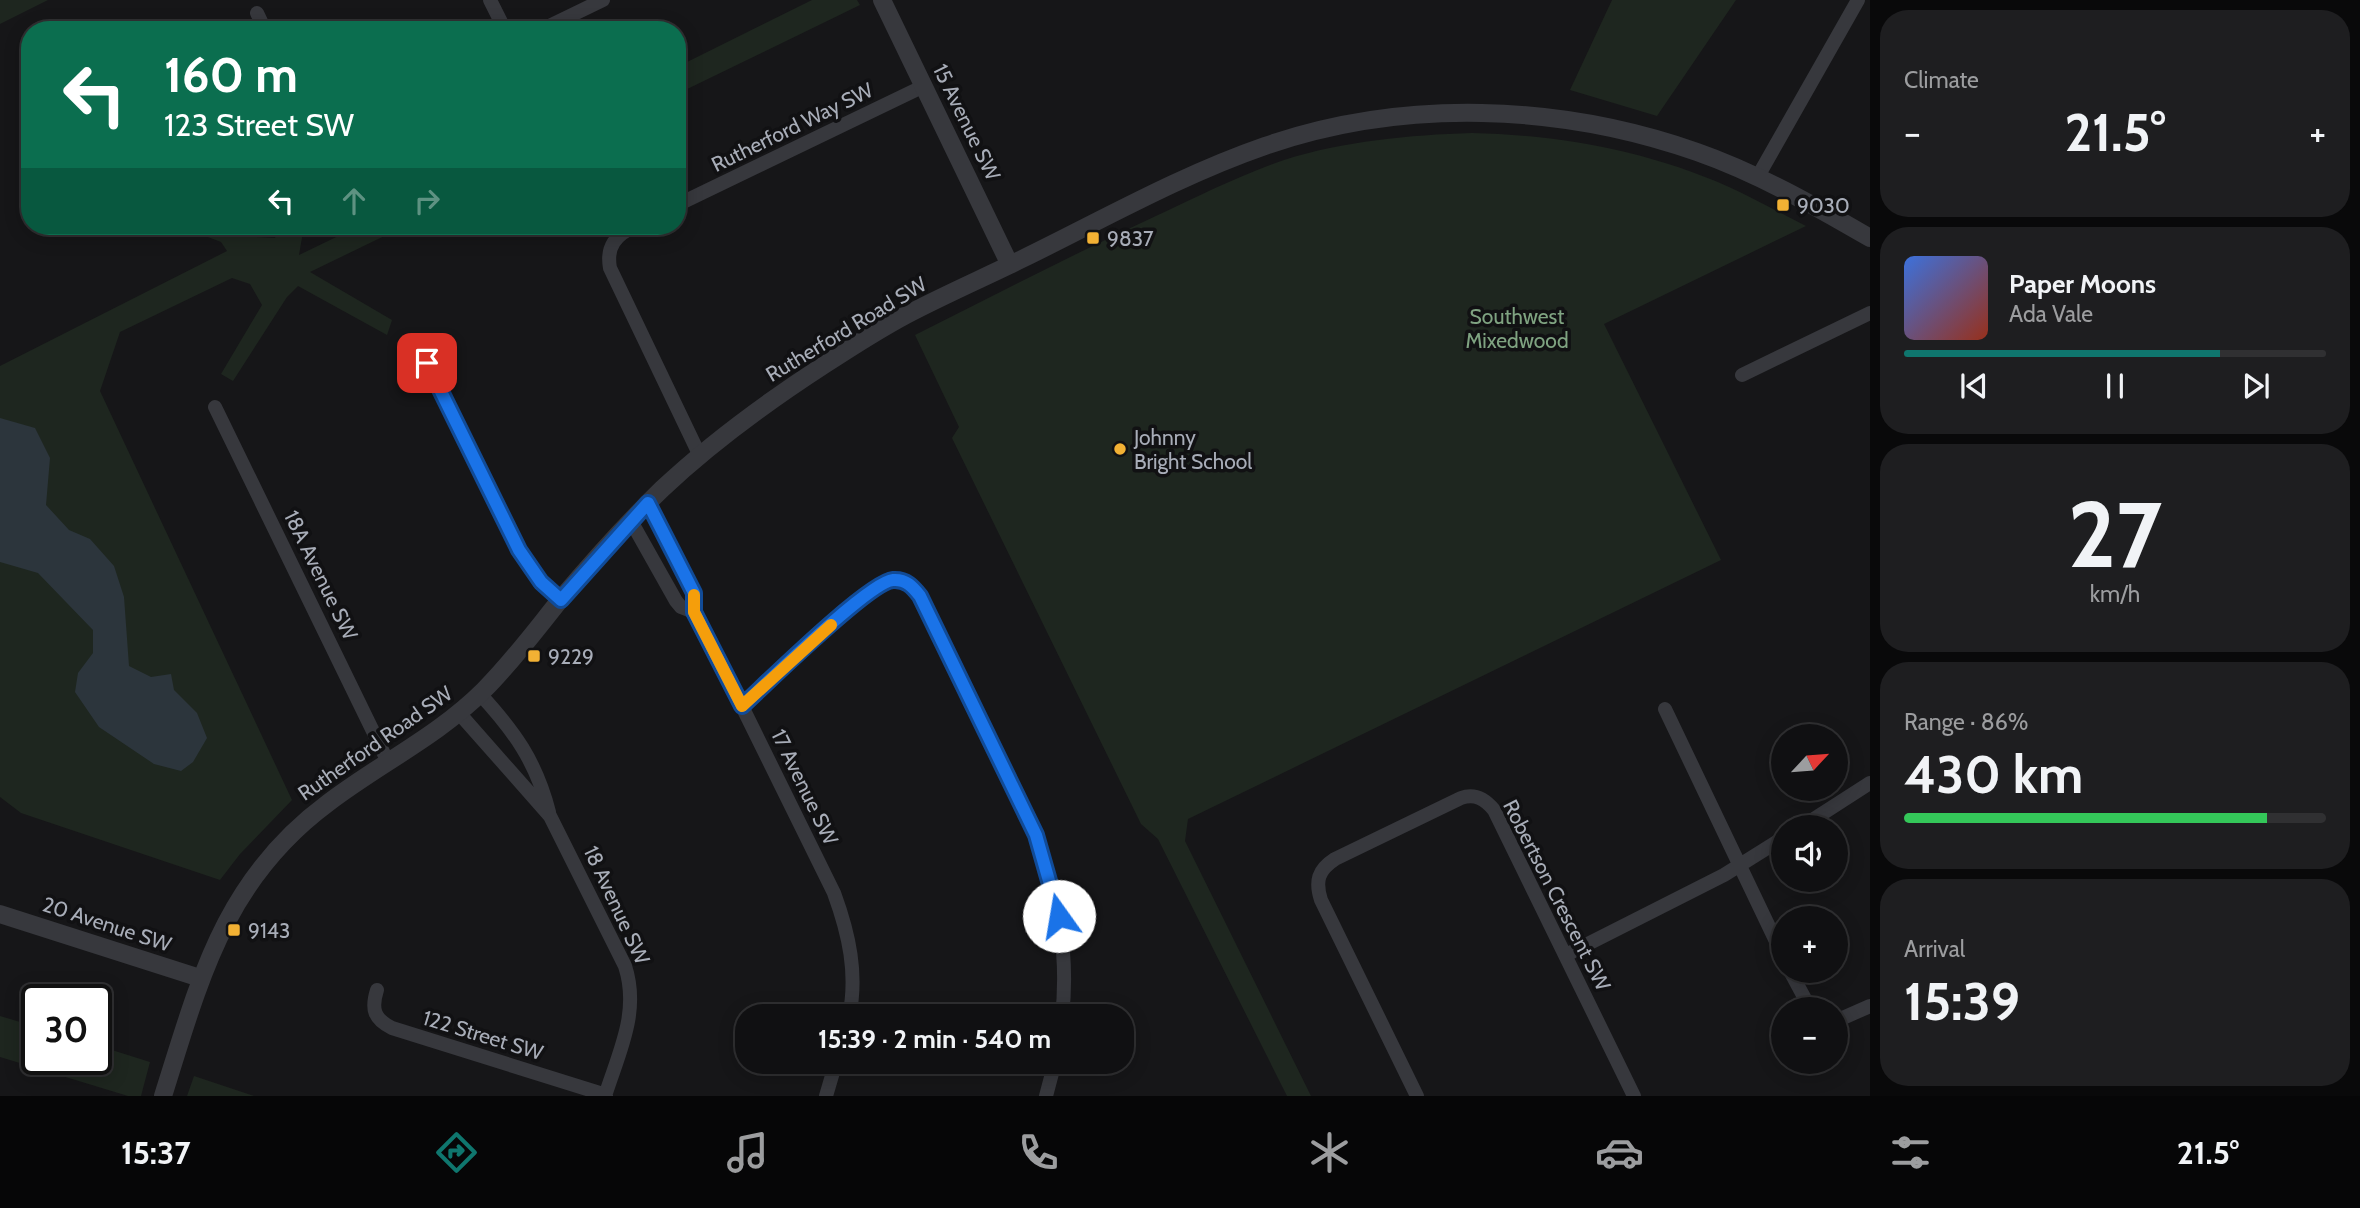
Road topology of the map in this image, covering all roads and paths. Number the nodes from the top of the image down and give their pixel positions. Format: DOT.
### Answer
graph roads {
  1 [pos="490,0"];
  2 [pos="603,0"];
  3 [pos="882,0"];
  4 [pos="1858,0"];
  5 [pos="257,13"];
  6 [pos="261,21"];
  7 [pos="500,21"];
  8 [pos="560,21"];
  9 [pos="924,86"];
  10 [pos="1757,178"];
  11 [pos="686,201"];
  12 [pos="620,235"];
  13 [pos="1870,238"];
  14 [pos="1010,265"];
  15 [pos="1870,313"];
  16 [pos="415,340"];
  17 [pos="1742,374"];
  18 [pos="215,407"];
  19 [pos="700,456"];
  20 [pos="648,503"];
  21 [pos="631,521"];
  22 [pos="561,600"];
  23 [pos="694,612"];
  24 [pos="480,694"];
  25 [pos="742,706"];
  26 [pos="1665,709"];
  27 [pos="459,713"];
  28 [pos="388,762"];
  29 [pos="1870,783"];
  30 [pos="1820,815"];
  31 [pos="550,816"];
  32 [pos="1771,846"];
  33 [pos="1740,865"];
  34 [pos="0,914"];
  35 [pos="1771,931"];
  36 [pos="1566,956"];
  37 [pos="200,978"];
  38 [pos="377,990"];
  39 [pos="850,1004"];
  40 [pos="1063,1004"];
  41 [pos="1870,1006"];
  42 [pos="1848,1016"];
  43 [pos="832,1074"];
  44 [pos="1052,1074"];
  45 [pos="606,1095"];
  46 [pos="163,1096"];
  47 [pos="826,1096"];
  48 [pos="1046,1096"];
  49 [pos="1417,1096"];
  50 [pos="1634,1096"];
  1 -- 7 [label="street"];
  2 -- 8 [label="street"];
  3 -- 9 [label="street, 15 Avenue SW"];
  4 -- 10 [label="street"];
  5 -- 6 [label="street"];
  9 -- 11 [label="street, Rutherford Way SW"];
  9 -- 14 [label="street, 15 Avenue SW"];
  10 -- 13 [label="street, Rutherford Road SW"];
  10 -- 14 [label="street, Rutherford Road SW"];
  12 -- 19 [label="street"];
  14 -- 19 [label="street, Rutherford Road SW"];
  15 -- 17 [label="street"];
  16 -- 22 [label="street"];
  18 -- 28 [label="street, 18A Avenue SW"];
  19 -- 20 [label="street, Rutherford Road SW"];
  20 -- 21 [label="street, Rutherford Road SW"];
  20 -- 23 [label="street"];
  21 -- 22 [label="street, Rutherford Road SW"];
  21 -- 23 [label="street, 17 Avenue SW"];
  22 -- 24 [label="street, Rutherford Road SW"];
  23 -- 25 [label="street, 17 Avenue SW"];
  24 -- 27 [label="street, Rutherford Road SW"];
  24 -- 31 [label="street, 18 Avenue SW"];
  25 -- 39 [label="street, 17 Avenue SW"];
  25 -- 40 [label="street"];
  26 -- 33 [label="street"];
  27 -- 28 [label="street, Rutherford Road SW"];
  27 -- 31 [label="street, 18 Avenue SW"];
  28 -- 37 [label="street, Rutherford Road SW"];
  29 -- 30 [label="street"];
  31 -- 45 [label="street, 18 Avenue SW"];
  32 -- 33 [label="street"];
  33 -- 35 [label="street"];
  33 -- 36 [label="street"];
  34 -- 37 [label="street, 20 Avenue SW"];
  36 -- 49 [label="street, Robertson Crescent SW"];
  36 -- 50 [label="street, Robertson Crescent SW"];
  37 -- 46 [label="street, Rutherford Road SW"];
  38 -- 45 [label="street, 122 Street SW"];
  41 -- 42 [label="street"];
  43 -- 47 [label="street"];
  44 -- 48 [label="street"];
}
